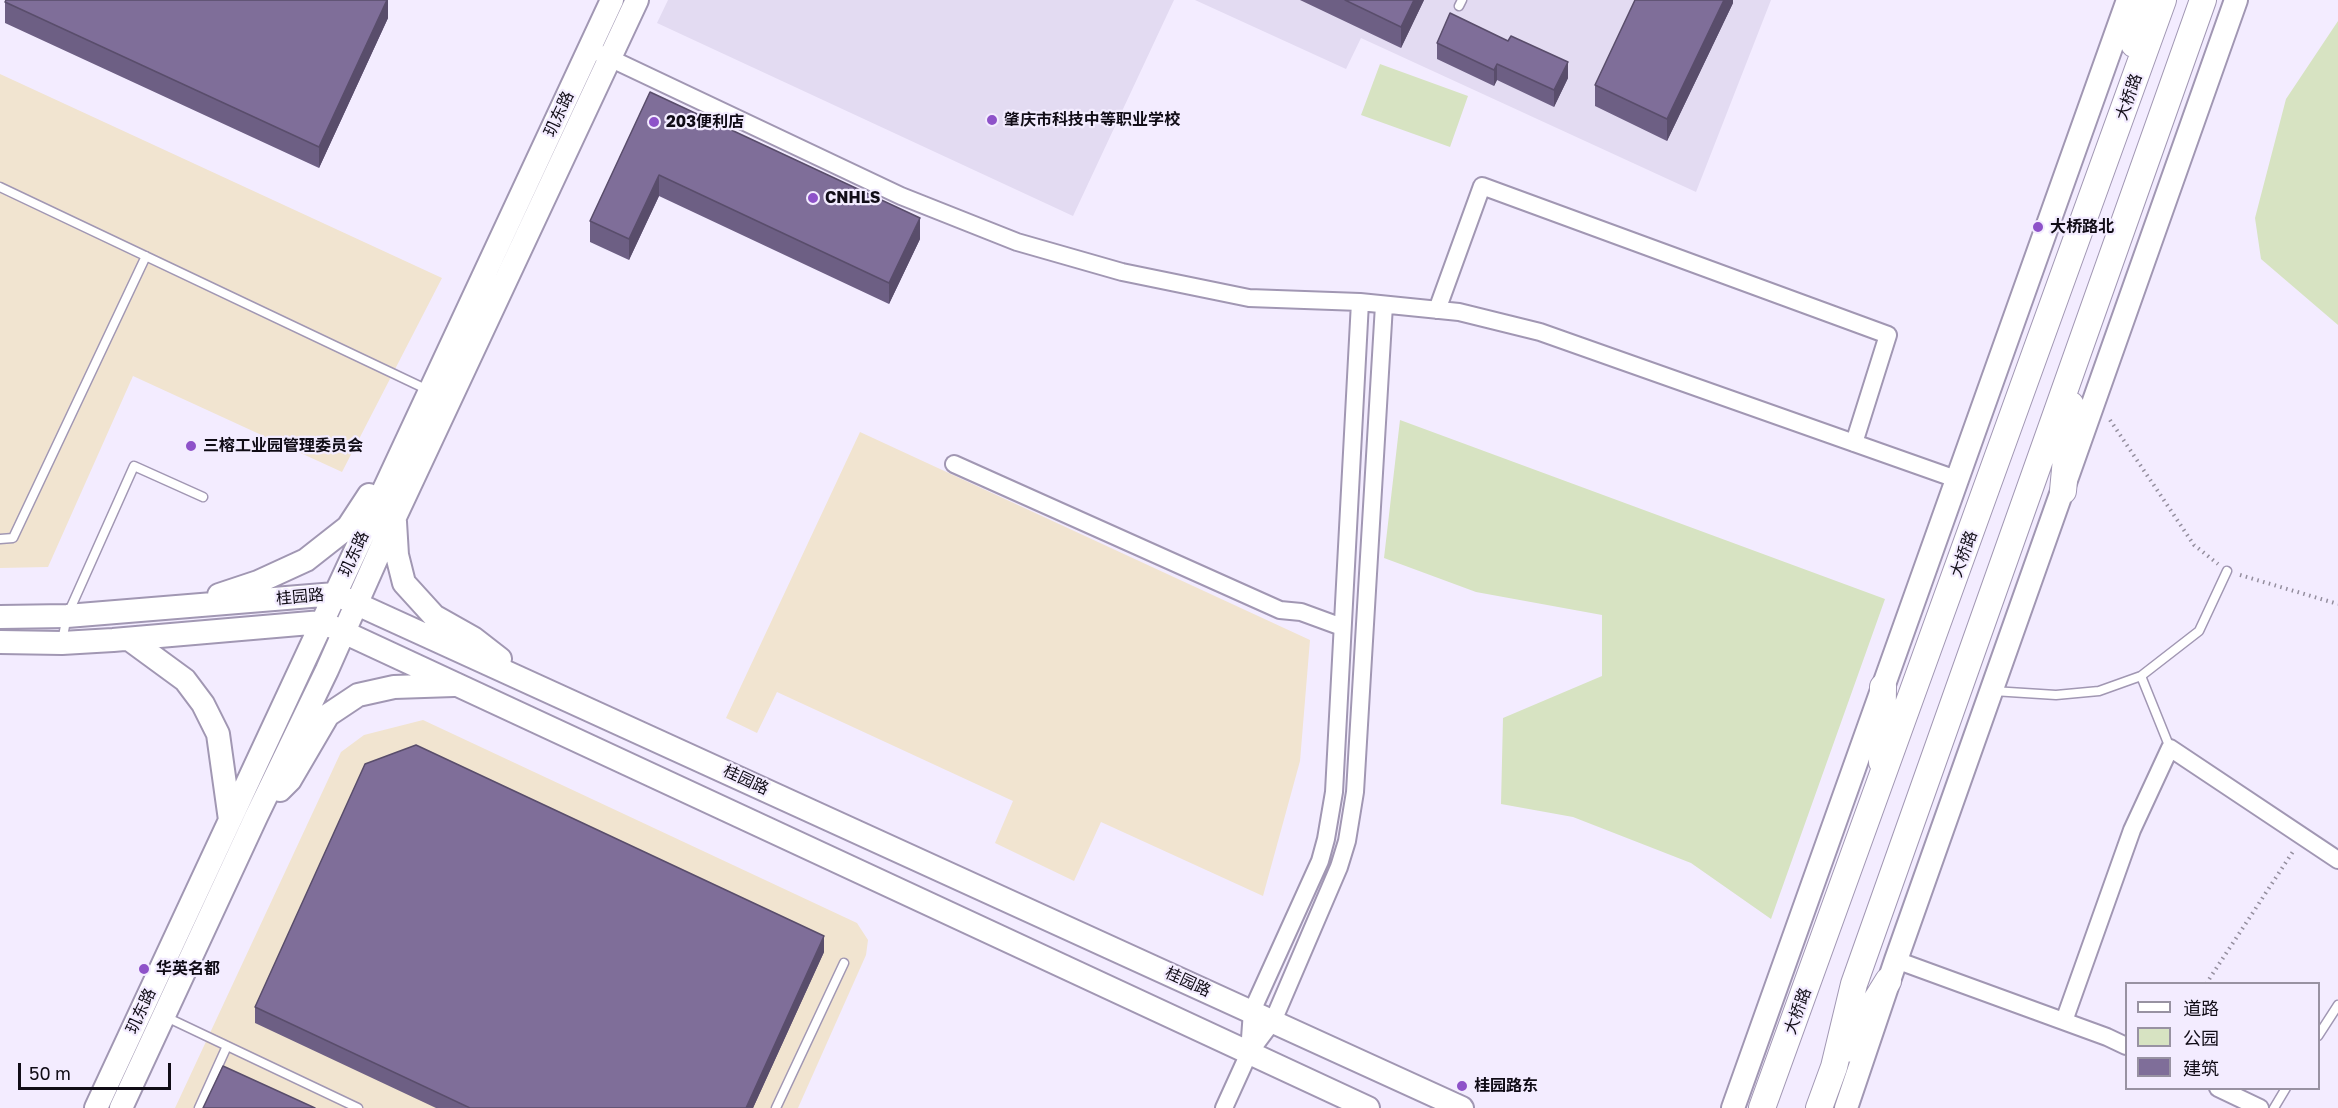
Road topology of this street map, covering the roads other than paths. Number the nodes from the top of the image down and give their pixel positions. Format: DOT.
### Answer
graph roads {
  1 [pos="612,0"];
  2 [pos="637,0"];
  3 [pos="2127,0"];
  4 [pos="2143,0"];
  5 [pos="2163,0"];
  6 [pos="2203,0"];
  7 [pos="2236,0"];
  8 [pos="590,48"];
  9 [pos="609,59"];
  10 [pos="2117,130"];
  11 [pos="0,187"];
  12 [pos="146,256"];
  13 [pos="1360,302"];
  14 [pos="1384,304"];
  15 [pos="1437,310"];
  16 [pos="2075,366"];
  17 [pos="440,396"];
  18 [pos="1854,443"];
  19 [pos="954,464"];
  20 [pos="395,466"];
  21 [pos="1956,479"];
  22 [pos="2063,491"];
  23 [pos="203,497"];
  24 [pos="395,518"];
  25 [pos="0,539"];
  26 [pos="2226,571"];
  27 [pos="335,594"];
  28 [pos="358,603"];
  29 [pos="183,606"];
  30 [pos="67,616"];
  31 [pos="0,617"];
  32 [pos="322,622"];
  33 [pos="1342,627"];
  34 [pos="344,632"];
  35 [pos="129,639"];
  36 [pos="0,642"];
  37 [pos="62,643"];
  38 [pos="2141,676"];
  39 [pos="530,682"];
  40 [pos="458,685"];
  41 [pos="1883,687"];
  42 [pos="1992,691"];
  43 [pos="2170,748"];
  44 [pos="1882,782"];
  45 [pos="256,817"];
  46 [pos="230,820"];
  47 [pos="2338,860"];
  48 [pos="844,963"];
  49 [pos="1892,970"];
  50 [pos="2338,1005"];
  51 [pos="1252,1011"];
  52 [pos="164,1016"];
  53 [pos="1273,1021"];
  54 [pos="2064,1021"];
  55 [pos="2320,1034"];
  56 [pos="2125,1045"];
  57 [pos="227,1046"];
  58 [pos="1249,1053"];
  59 [pos="1834,1066"];
  60 [pos="2220,1090"];
  61 [pos="2285,1090"];
  62 [pos="96,1108"];
  63 [pos="121,1108"];
  64 [pos="199,1108"];
  65 [pos="358,1108"];
  66 [pos="776,1108"];
  67 [pos="1224,1108"];
  68 [pos="1368,1108"];
  69 [pos="1462,1108"];
  70 [pos="1733,1108"];
  71 [pos="1762,1108"];
  72 [pos="1819,1108"];
  73 [pos="1846,1108"];
  74 [pos="2260,1108"];
  75 [pos="2274,1108"];
  1 -- 8 [label="main road, 玑东路"];
  2 -- 9 [label="main road, 玑东路"];
  3 -- 21 [label="main road"];
  4 -- 10 [label="main road"];
  5 -- 10 [label="main road, 大桥路"];
  6 -- 16 [label="main road"];
  7 -- 22 [label="main road"];
  8 -- 9 [label="street"];
  8 -- 17 [label="main road, 玑东路"];
  9 -- 13 [label="street"];
  9 -- 17 [label="main road, 玑东路"];
  10 -- 44 [label="main road, 大桥路"];
  11 -- 12 [label="lane"];
  12 -- 17 [label="lane"];
  12 -- 25 [label="lane"];
  13 -- 14 [label="street"];
  13 -- 33 [label="street"];
  14 -- 15 [label="street"];
  14 -- 53 [label="street"];
  15 -- 18 [label="street"];
  15 -- 18 [label="street"];
  16 -- 22 [label="main road"];
  16 -- 59 [label="main road"];
  17 -- 20 [label="main road, 玑东路"];
  17 -- 24 [label="main road, 玑东路"];
  18 -- 21 [label="street"];
  19 -- 33 [label="street"];
  20 -- 27 [label="main road, 玑东路"];
  20 -- 29 [label="main road"];
  21 -- 41 [label="main road"];
  22 -- 42 [label="main road"];
  23 -- 30 [label="lane"];
  24 -- 28 [label="main road, 玑东路"];
  24 -- 39 [label="main road"];
  26 -- 38 [label="lane"];
  27 -- 28 [label="main road, 桂园路"];
  27 -- 29 [label="main road, 桂园路"];
  27 -- 32 [label="main road, 玑东路"];
  28 -- 34 [label="main road, 玑东路"];
  28 -- 39 [label="main road, 桂园路"];
  29 -- 30 [label="main road, 桂园路"];
  30 -- 31 [label="main road, 桂园路"];
  30 -- 37 [label="lane"];
  32 -- 34 [label="main road, 桂园路"];
  32 -- 35 [label="main road"];
  32 -- 46 [label="main road, 玑东路"];
  33 -- 51 [label="street"];
  34 -- 40 [label="main road, 桂园路"];
  34 -- 45 [label="main road, 玑东路"];
  35 -- 37 [label="main road"];
  35 -- 46 [label="main road"];
  36 -- 37 [label="main road"];
  38 -- 42 [label="lane"];
  38 -- 43 [label="lane"];
  39 -- 51 [label="main road, 桂园路"];
  40 -- 45 [label="main road"];
  40 -- 58 [label="main road, 桂园路"];
  41 -- 44 [label="main road"];
  41 -- 70 [label="main road"];
  42 -- 49 [label="main road"];
  43 -- 47 [label="street"];
  43 -- 54 [label="street"];
  44 -- 71 [label="main road, 大桥路"];
  45 -- 52 [label="main road, 玑东路"];
  46 -- 62 [label="main road, 玑东路"];
  48 -- 66 [label="lane"];
  49 -- 54 [label="street"];
  49 -- 59 [label="main road"];
  49 -- 73 [label="main road"];
  50 -- 55 [label="lane"];
  51 -- 53 [label="main road, 桂园路"];
  51 -- 58 [label="street"];
  52 -- 57 [label="lane"];
  52 -- 63 [label="main road, 玑东路"];
  53 -- 58 [label="street"];
  53 -- 69 [label="main road, 桂园路"];
  54 -- 56 [label="street"];
  57 -- 64 [label="lane"];
  57 -- 65 [label="lane"];
  58 -- 67 [label="street"];
  58 -- 68 [label="main road, 桂园路"];
  59 -- 72 [label="main road"];
  60 -- 74 [label="street"];
  61 -- 75 [label="lane"];
}
